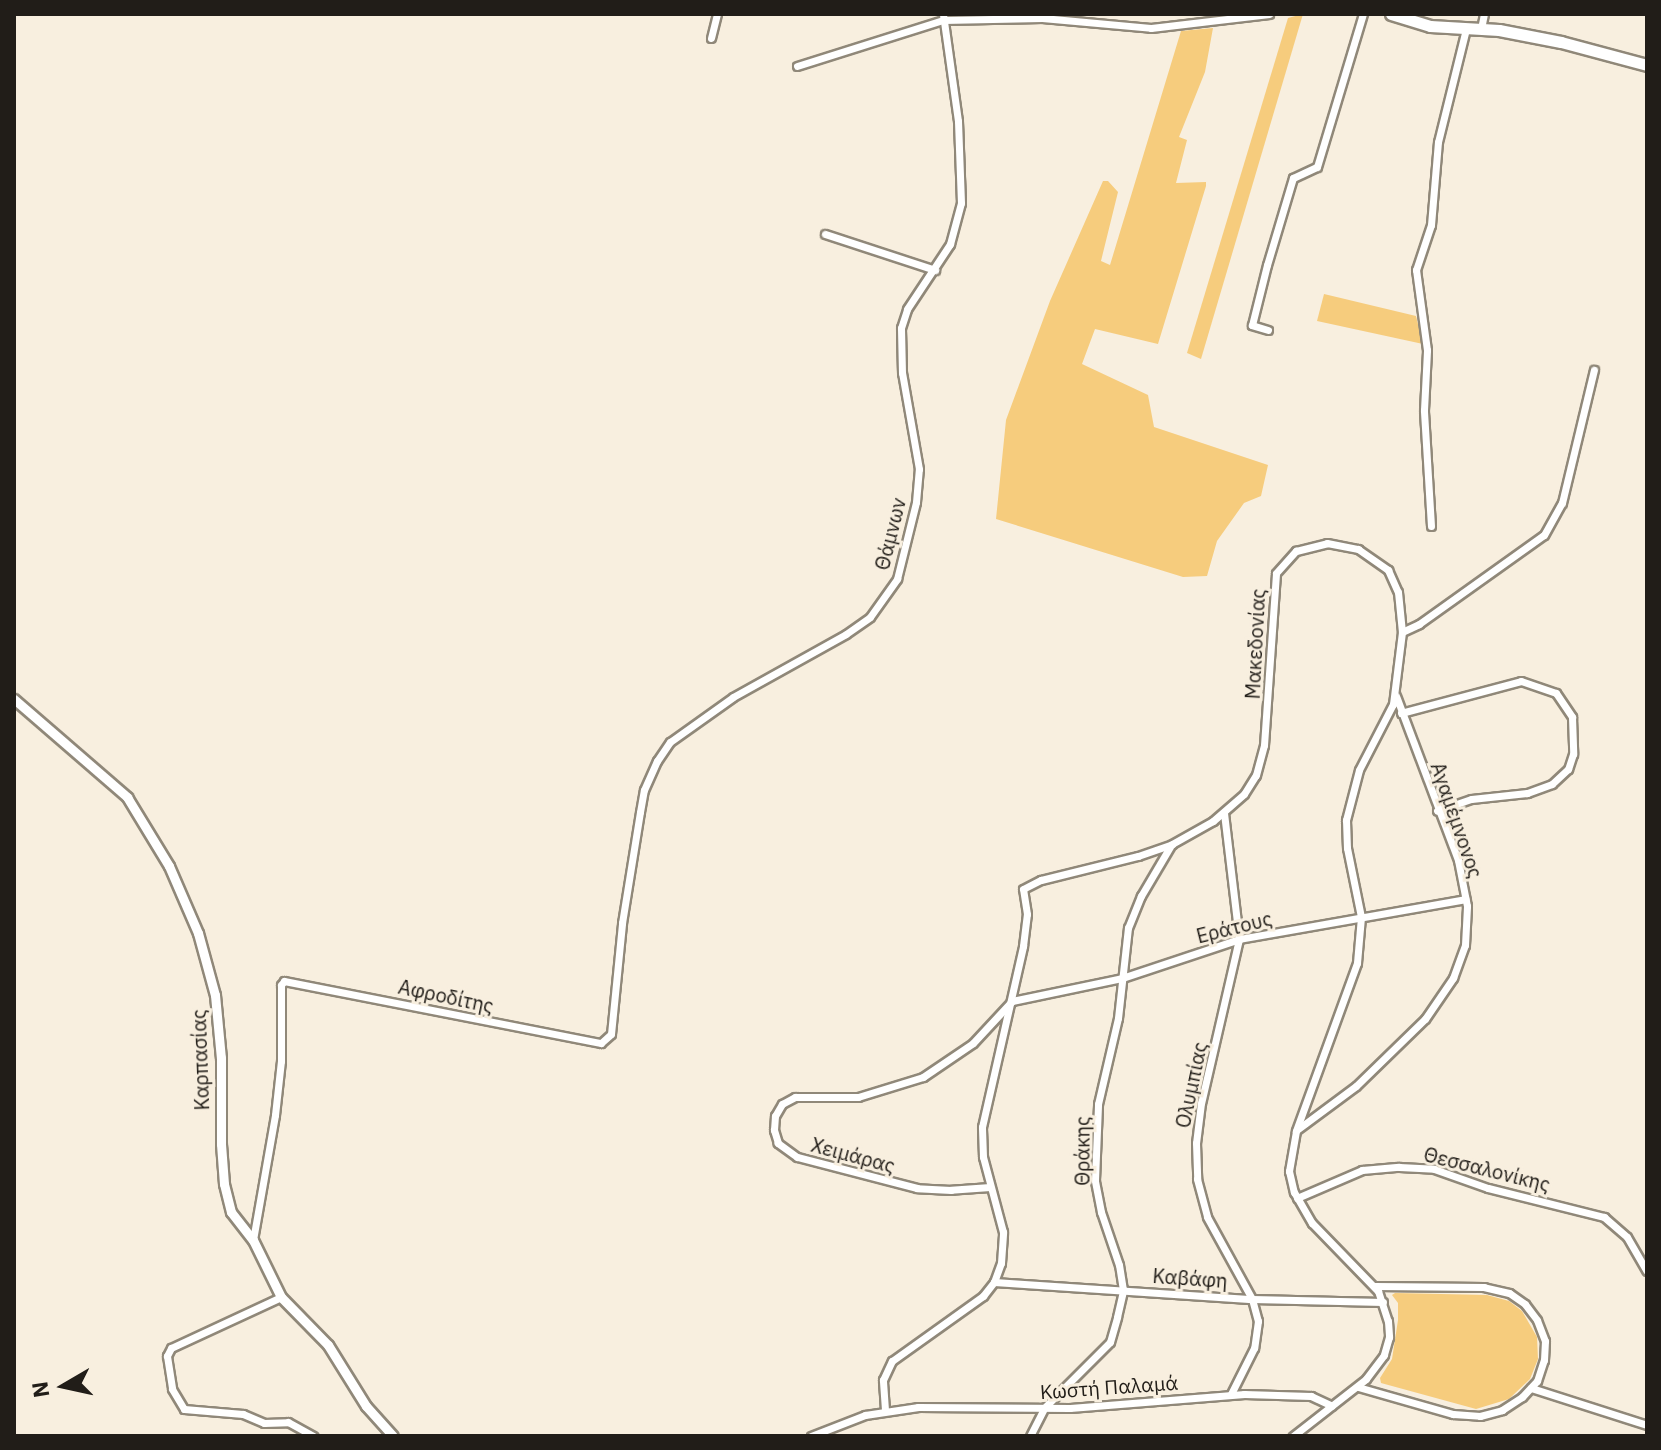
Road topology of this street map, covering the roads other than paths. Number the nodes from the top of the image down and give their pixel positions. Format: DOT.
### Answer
graph roads {
  1 [pos="717,14"];
  2 [pos="1269,14"];
  3 [pos="1363,14"];
  4 [pos="1391,14"];
  5 [pos="1484,14"];
  6 [pos="943,17"];
  7 [pos="1466,29"];
  8 [pos="1481,29"];
  9 [pos="711,38"];
  10 [pos="1647,65"];
  11 [pos="797,66"];
  12 [pos="825,234"];
  13 [pos="935,270"];
  14 [pos="1268,330"];
  15 [pos="1594,370"];
  16 [pos="1431,526"];
  17 [pos="1402,632"];
  18 [pos="1395,693"];
  19 [pos="14,699"];
  20 [pos="1401,713"];
  21 [pos="1437,811"];
  22 [pos="1224,813"];
  23 [pos="1172,844"];
  24 [pos="1466,899"];
  25 [pos="1361,917"];
  26 [pos="1239,939"];
  27 [pos="1122,978"];
  28 [pos="1012,1001"];
  29 [pos="601,1043"];
  30 [pos="1296,1131"];
  31 [pos="990,1187"];
  32 [pos="1297,1198"];
  33 [pos="253,1240"];
  34 [pos="1647,1271"];
  35 [pos="994,1282"];
  36 [pos="1375,1286"];
  37 [pos="1123,1290"];
  38 [pos="281,1297"];
  39 [pos="1252,1299"];
  40 [pos="1383,1302"];
  41 [pos="1358,1387"];
  42 [pos="1531,1388"];
  43 [pos="1231,1394"];
  44 [pos="1332,1406"];
  45 [pos="1044,1408"];
  46 [pos="885,1410"];
  47 [pos="1647,1425"];
  48 [pos="313,1436"];
  49 [pos="393,1436"];
  50 [pos="811,1436"];
  51 [pos="1030,1436"];
  52 [pos="1293,1436"];
  1 -- 9 [label="street"];
  2 -- 6 [label="street"];
  3 -- 14 [label="street"];
  4 -- 7 [label="main road"];
  5 -- 8 [label="street"];
  6 -- 11 [label="street"];
  6 -- 13 [label="street, Θάμνων"];
  7 -- 8 [label="main road"];
  7 -- 16 [label="street"];
  8 -- 10 [label="main road"];
  12 -- 13 [label="street"];
  13 -- 29 [label="street, Θάμνων"];
  15 -- 17 [label="street"];
  17 -- 18 [label="street, Μακεδονίας"];
  17 -- 22 [label="street, Μακεδονίας"];
  18 -- 20 [label="street, Αγαμέμνονος"];
  18 -- 25 [label="street, Μακεδονίας"];
  19 -- 33 [label="street, Καρπασίας"];
  20 -- 21 [label="street, Αγαμέμνονος"];
  20 -- 21 [label="street"];
  21 -- 24 [label="street, Αγαμέμνονος"];
  22 -- 23 [label="street, Μακεδονίας"];
  22 -- 26 [label="street, Ολυμπίας"];
  23 -- 27 [label="street, Θράκης"];
  23 -- 28 [label="street, Μακεδονίας"];
  24 -- 25 [label="street, Εράτους"];
  24 -- 30 [label="street, Αγαμέμνονος"];
  25 -- 26 [label="street, Εράτους"];
  25 -- 30 [label="street, Μακεδονίας"];
  26 -- 27 [label="street, Εράτους"];
  26 -- 39 [label="street, Ολυμπίας"];
  27 -- 28 [label="street, Εράτους"];
  27 -- 37 [label="street, Θράκης"];
  28 -- 31 [label="street, Μακεδονίας"];
  28 -- 31 [label="street, Χειμάρας"];
  29 -- 33 [label="street, Αφροδίτης"];
  30 -- 32 [label="street, Μακεδονίας"];
  31 -- 35 [label="street, Μακεδονίας"];
  32 -- 34 [label="street, Θεσσαλονίκης"];
  32 -- 36 [label="street, Μακεδονίας"];
  33 -- 38 [label="street, Καρπασίας"];
  35 -- 37 [label="street, Καβάφη"];
  35 -- 46 [label="street"];
  36 -- 40 [label="street, Μακεδονίας"];
  36 -- 42 [label="street"];
  37 -- 39 [label="street, Καβάφη"];
  37 -- 45 [label="street, Θράκης"];
  38 -- 48 [label="street"];
  38 -- 49 [label="street, Καρπασίας"];
  39 -- 40 [label="street, Καβάφη"];
  39 -- 43 [label="street, Ολυμπίας"];
  40 -- 41 [label="street, Μακεδονίας"];
  41 -- 42 [label="street"];
  41 -- 44 [label="street, Μακεδονίας"];
  42 -- 47 [label="street"];
  43 -- 44 [label="street, Κωστή Παλαμά"];
  43 -- 45 [label="street, Κωστή Παλαμά"];
  44 -- 52 [label="street, Μακεδονίας"];
  45 -- 46 [label="street, Κωστή Παλαμά"];
  45 -- 51 [label="street, Θράκης"];
  46 -- 50 [label="street, Κωστή Παλαμά"];
}
